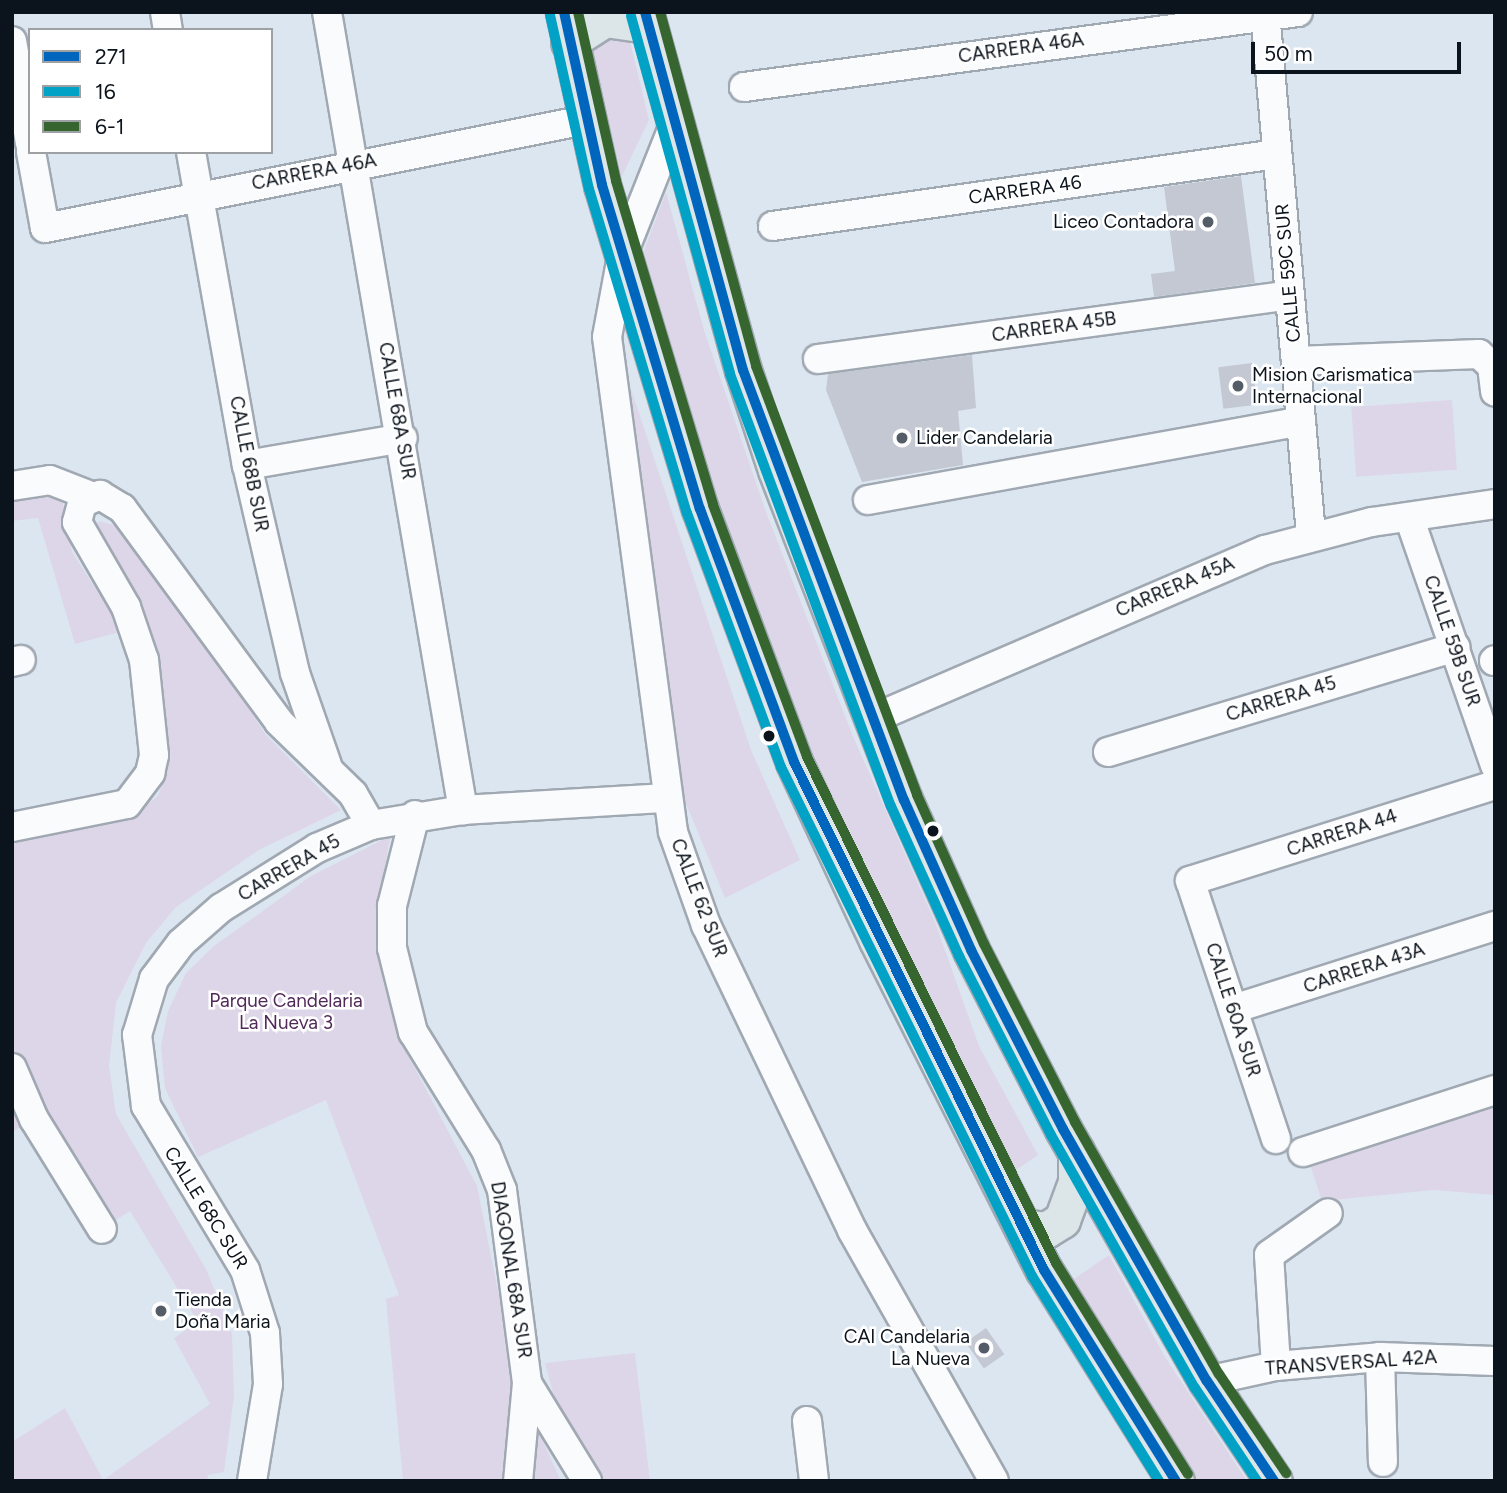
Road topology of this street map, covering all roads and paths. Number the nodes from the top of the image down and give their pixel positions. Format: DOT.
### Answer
graph roads {
  1 [pos="327,12"];
  2 [pos="1298,12"];
  3 [pos="1265,13"];
  4 [pos="646,18"];
  5 [pos="567,27"];
  6 [pos="12,41"];
  7 [pos="744,87"];
  8 [pos="585,120"];
  9 [pos="674,125"];
  10 [pos="28,132"];
  11 [pos="31,154"];
  12 [pos="191,154"];
  13 [pos="1277,154"];
  14 [pos="353,164"];
  15 [pos="199,194"];
  16 [pos="773,226"];
  17 [pos="622,256"];
  18 [pos="1290,295"];
  19 [pos="818,359"];
  20 [pos="1296,361"];
  21 [pos="1495,392"];
  22 [pos="1301,421"];
  23 [pos="403,438"];
  24 [pos="247,464"];
  25 [pos="12,486"];
  26 [pos="91,496"];
  27 [pos="867,500"];
  28 [pos="1495,505"];
  29 [pos="1409,517"];
  30 [pos="1311,535"];
  31 [pos="1455,647"];
  32 [pos="870,720"];
  33 [pos="1108,752"];
  34 [pos="1495,766"];
  35 [pos="330,771"];
  36 [pos="1495,785"];
  37 [pos="666,798"];
  38 [pos="463,810"];
  39 [pos="415,815"];
  40 [pos="372,825"];
  41 [pos="12,827"];
  42 [pos="1190,881"];
  43 [pos="1495,926"];
  44 [pos="1233,1009"];
  45 [pos="136,1063"];
  46 [pos="12,1068"];
  47 [pos="1495,1090"];
  48 [pos="1276,1139"];
  49 [pos="1076,1151"];
  50 [pos="1303,1152"];
  51 [pos="1328,1213"];
  52 [pos="1022,1227"];
  53 [pos="102,1229"];
  54 [pos="1380,1357"];
  55 [pos="1495,1361"];
  56 [pos="1276,1366"];
  57 [pos="1207,1381"];
  58 [pos="527,1384"];
  59 [pos="807,1421"];
  60 [pos="1383,1462"];
  61 [pos="252,1481"];
  62 [pos="518,1481"];
  63 [pos="587,1481"];
  64 [pos="814,1481"];
  65 [pos="994,1481"];
  66 [pos="1176,1481"];
  67 [pos="1274,1481"];
  1 -- 14 [label="street, CALLE 68A SUR"];
  2 -- 3 [label="street, CARRERA 46A"];
  3 -- 7 [label="street, CARRERA 46A"];
  3 -- 13 [label="street, CALLE 59C SUR"];
  4 -- 5 [label="main road"];
  4 -- 9 [label="main road"];
  5 -- 8 [label="main road"];
  6 -- 10 [label="street"];
  8 -- 14 [label="street, CARRERA 46A"];
  8 -- 17 [label="main road"];
  9 -- 17 [label="street, CALLE 62 SUR"];
  9 -- 32 [label="main road"];
  11 -- 15 [label="street, CARRERA 46A"];
  12 -- 15 [label="street, CALLE 68B SUR"];
  13 -- 16 [label="street, CARRERA 46"];
  13 -- 18 [label="street, CALLE 59C SUR"];
  14 -- 15 [label="street, CARRERA 46A"];
  14 -- 23 [label="street, CALLE 68A SUR"];
  15 -- 24 [label="street, CALLE 68B SUR"];
  17 -- 37 [label="street, CALLE 62 SUR"];
  17 -- 52 [label="main road"];
  18 -- 19 [label="street, CARRERA 45B"];
  18 -- 20 [label="street, CALLE 59C SUR"];
  20 -- 21 [label="street"];
  20 -- 22 [label="street, CALLE 59C SUR"];
  22 -- 27 [label="street"];
  22 -- 30 [label="street, CALLE 59C SUR"];
  23 -- 24 [label="street"];
  23 -- 38 [label="street, CALLE 68A SUR"];
  24 -- 35 [label="street, CALLE 68B SUR"];
  25 -- 26 [label="street, CALLE 68B SUR"];
  26 -- 35 [label="street, CALLE 68B SUR"];
  26 -- 41 [label="street"];
  28 -- 29 [label="street, CARRERA 45A"];
  29 -- 30 [label="street, CARRERA 45A"];
  29 -- 31 [label="street, CALLE 59B SUR"];
  30 -- 32 [label="street, CARRERA 45A"];
  31 -- 33 [label="street, CARRERA 45"];
  31 -- 34 [label="street, CALLE 59B SUR"];
  32 -- 49 [label="main road"];
  35 -- 40 [label="street, CALLE 68B SUR"];
  36 -- 42 [label="street, CARRERA 44"];
  37 -- 38 [label="street, CARRERA 45"];
  37 -- 65 [label="street, CALLE 62 SUR"];
  38 -- 39 [label="street, CARRERA 45"];
  39 -- 40 [label="street, CARRERA 45"];
  39 -- 58 [label="street, DIAGONAL 68A SUR"];
  40 -- 45 [label="street, CARRERA 45"];
  42 -- 44 [label="street, CALLE 60A SUR"];
  43 -- 44 [label="street, CARRERA 43A"];
  44 -- 48 [label="street, CALLE 60A SUR"];
  45 -- 61 [label="street, CALLE 68C SUR"];
  46 -- 53 [label="street"];
  47 -- 50 [label="street"];
  49 -- 52 [label="main road"];
  49 -- 57 [label="main road"];
  51 -- 56 [label="street"];
  52 -- 66 [label="main road"];
  54 -- 55 [label="street, TRANSVERSAL 42A"];
  54 -- 56 [label="street, TRANSVERSAL 42A"];
  54 -- 60 [label="street"];
  56 -- 57 [label="street, TRANSVERSAL 42A"];
  57 -- 67 [label="main road"];
  58 -- 62 [label="street, DIAGONAL 68A SUR"];
  58 -- 63 [label="street"];
  59 -- 64 [label="street"];
}
